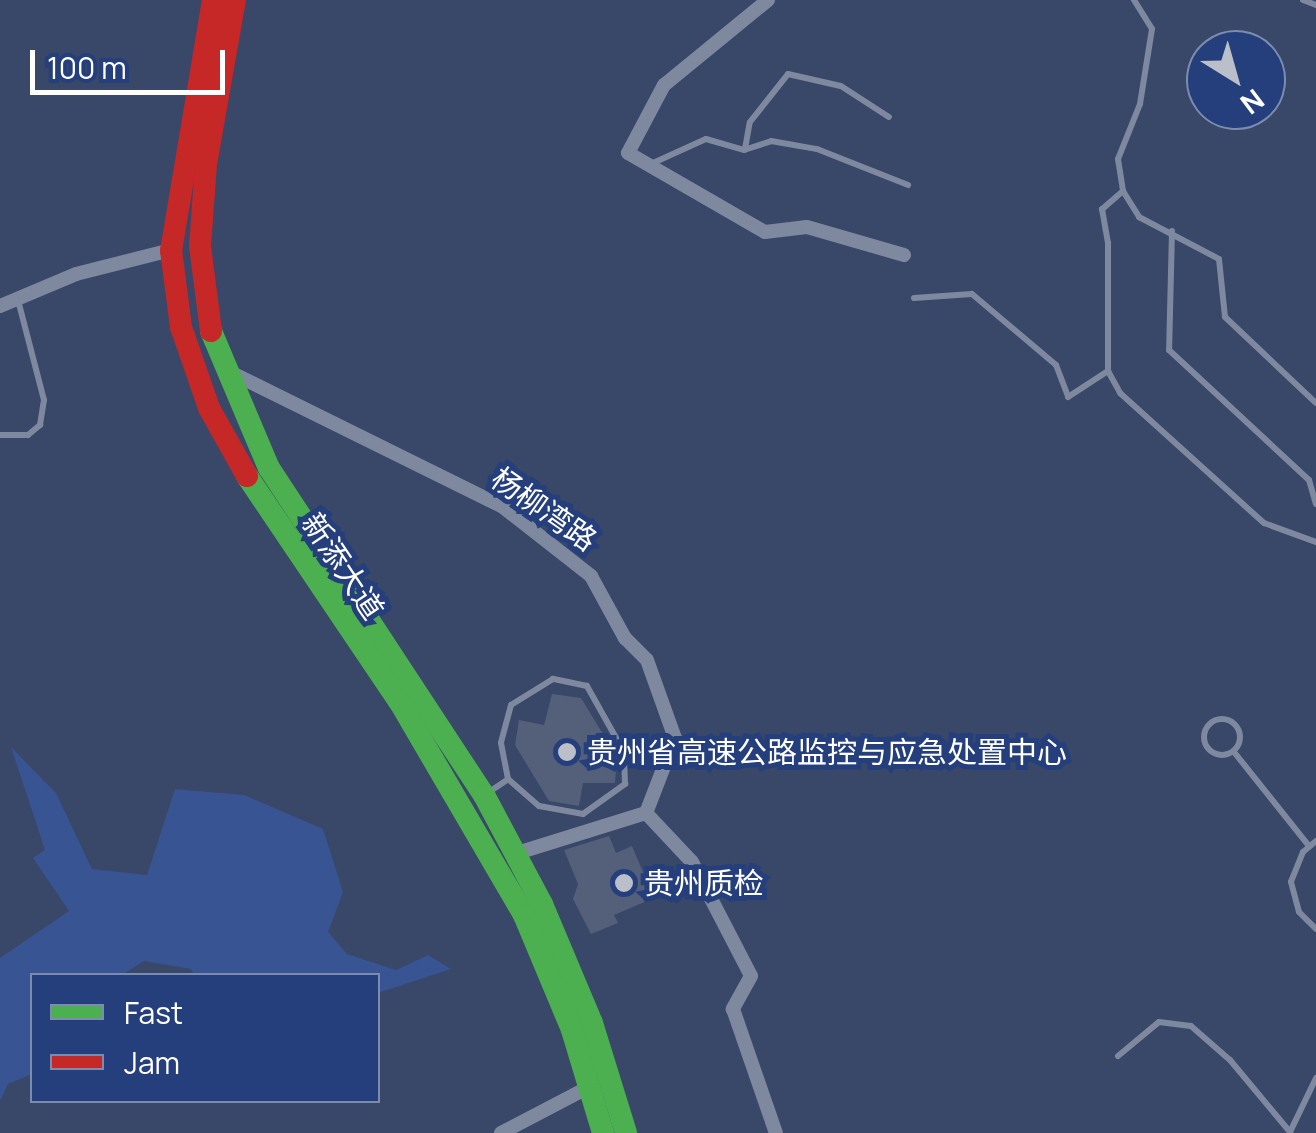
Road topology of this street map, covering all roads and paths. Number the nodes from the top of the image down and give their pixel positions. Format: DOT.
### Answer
graph roads {
  1 [pos="214,0"];
  2 [pos="235,0"];
  3 [pos="768,0"];
  4 [pos="1134,0"];
  5 [pos="1303,0"];
  6 [pos="1316,5"];
  7 [pos="889,117"];
  8 [pos="744,150"];
  9 [pos="648,166"];
  10 [pos="908,185"];
  11 [pos="1123,191"];
  12 [pos="1172,231"];
  13 [pos="171,250"];
  14 [pos="904,255"];
  15 [pos="914,298"];
  16 [pos="18,299"];
  17 [pos="0,306"];
  18 [pos="223,368"];
  19 [pos="1108,370"];
  20 [pos="1316,403"];
  21 [pos="0,435"];
  22 [pos="1316,504"];
  23 [pos="1316,542"];
  24 [pos="1234,752"];
  25 [pos="508,779"];
  26 [pos="484,795"];
  27 [pos="646,814"];
  28 [pos="1312,844"];
  29 [pos="514,854"];
  30 [pos="1316,928"];
  31 [pos="1118,1056"];
  32 [pos="1316,1078"];
  33 [pos="589,1087"];
  34 [pos="1290,1132"];
  35 [pos="501,1133"];
  36 [pos="603,1133"];
  37 [pos="626,1133"];
  38 [pos="776,1133"];
  1 -- 13 [label="main road, 新添大道"];
  2 -- 18 [label="main road, 新添大道"];
  3 -- 9 [label="street"];
  4 -- 11 [label="lane"];
  5 -- 6 [label="lane"];
  7 -- 8 [label="lane"];
  8 -- 9 [label="lane"];
  8 -- 10 [label="lane"];
  9 -- 14 [label="street"];
  11 -- 12 [label="lane"];
  11 -- 19 [label="lane"];
  12 -- 20 [label="lane"];
  12 -- 22 [label="lane"];
  13 -- 16 [label="street"];
  13 -- 33 [label="main road, 新添大道"];
  15 -- 19 [label="lane"];
  16 -- 17 [label="street"];
  16 -- 21 [label="lane"];
  18 -- 26 [label="main road, 新添大道"];
  18 -- 27 [label="street, 杨柳湾路"];
  19 -- 23 [label="lane"];
  24 -- 24 [label="lane"];
  24 -- 28 [label="lane"];
  25 -- 25 [label="lane"];
  25 -- 26 [label="lane"];
  26 -- 29 [label="main road, 新添大道"];
  27 -- 29 [label="street"];
  27 -- 38 [label="street"];
  28 -- 30 [label="lane"];
  29 -- 37 [label="main road, 新添大道"];
  31 -- 34 [label="lane"];
  32 -- 34 [label="lane"];
  33 -- 35 [label="street"];
  33 -- 36 [label="main road, 新添大道"];
}
